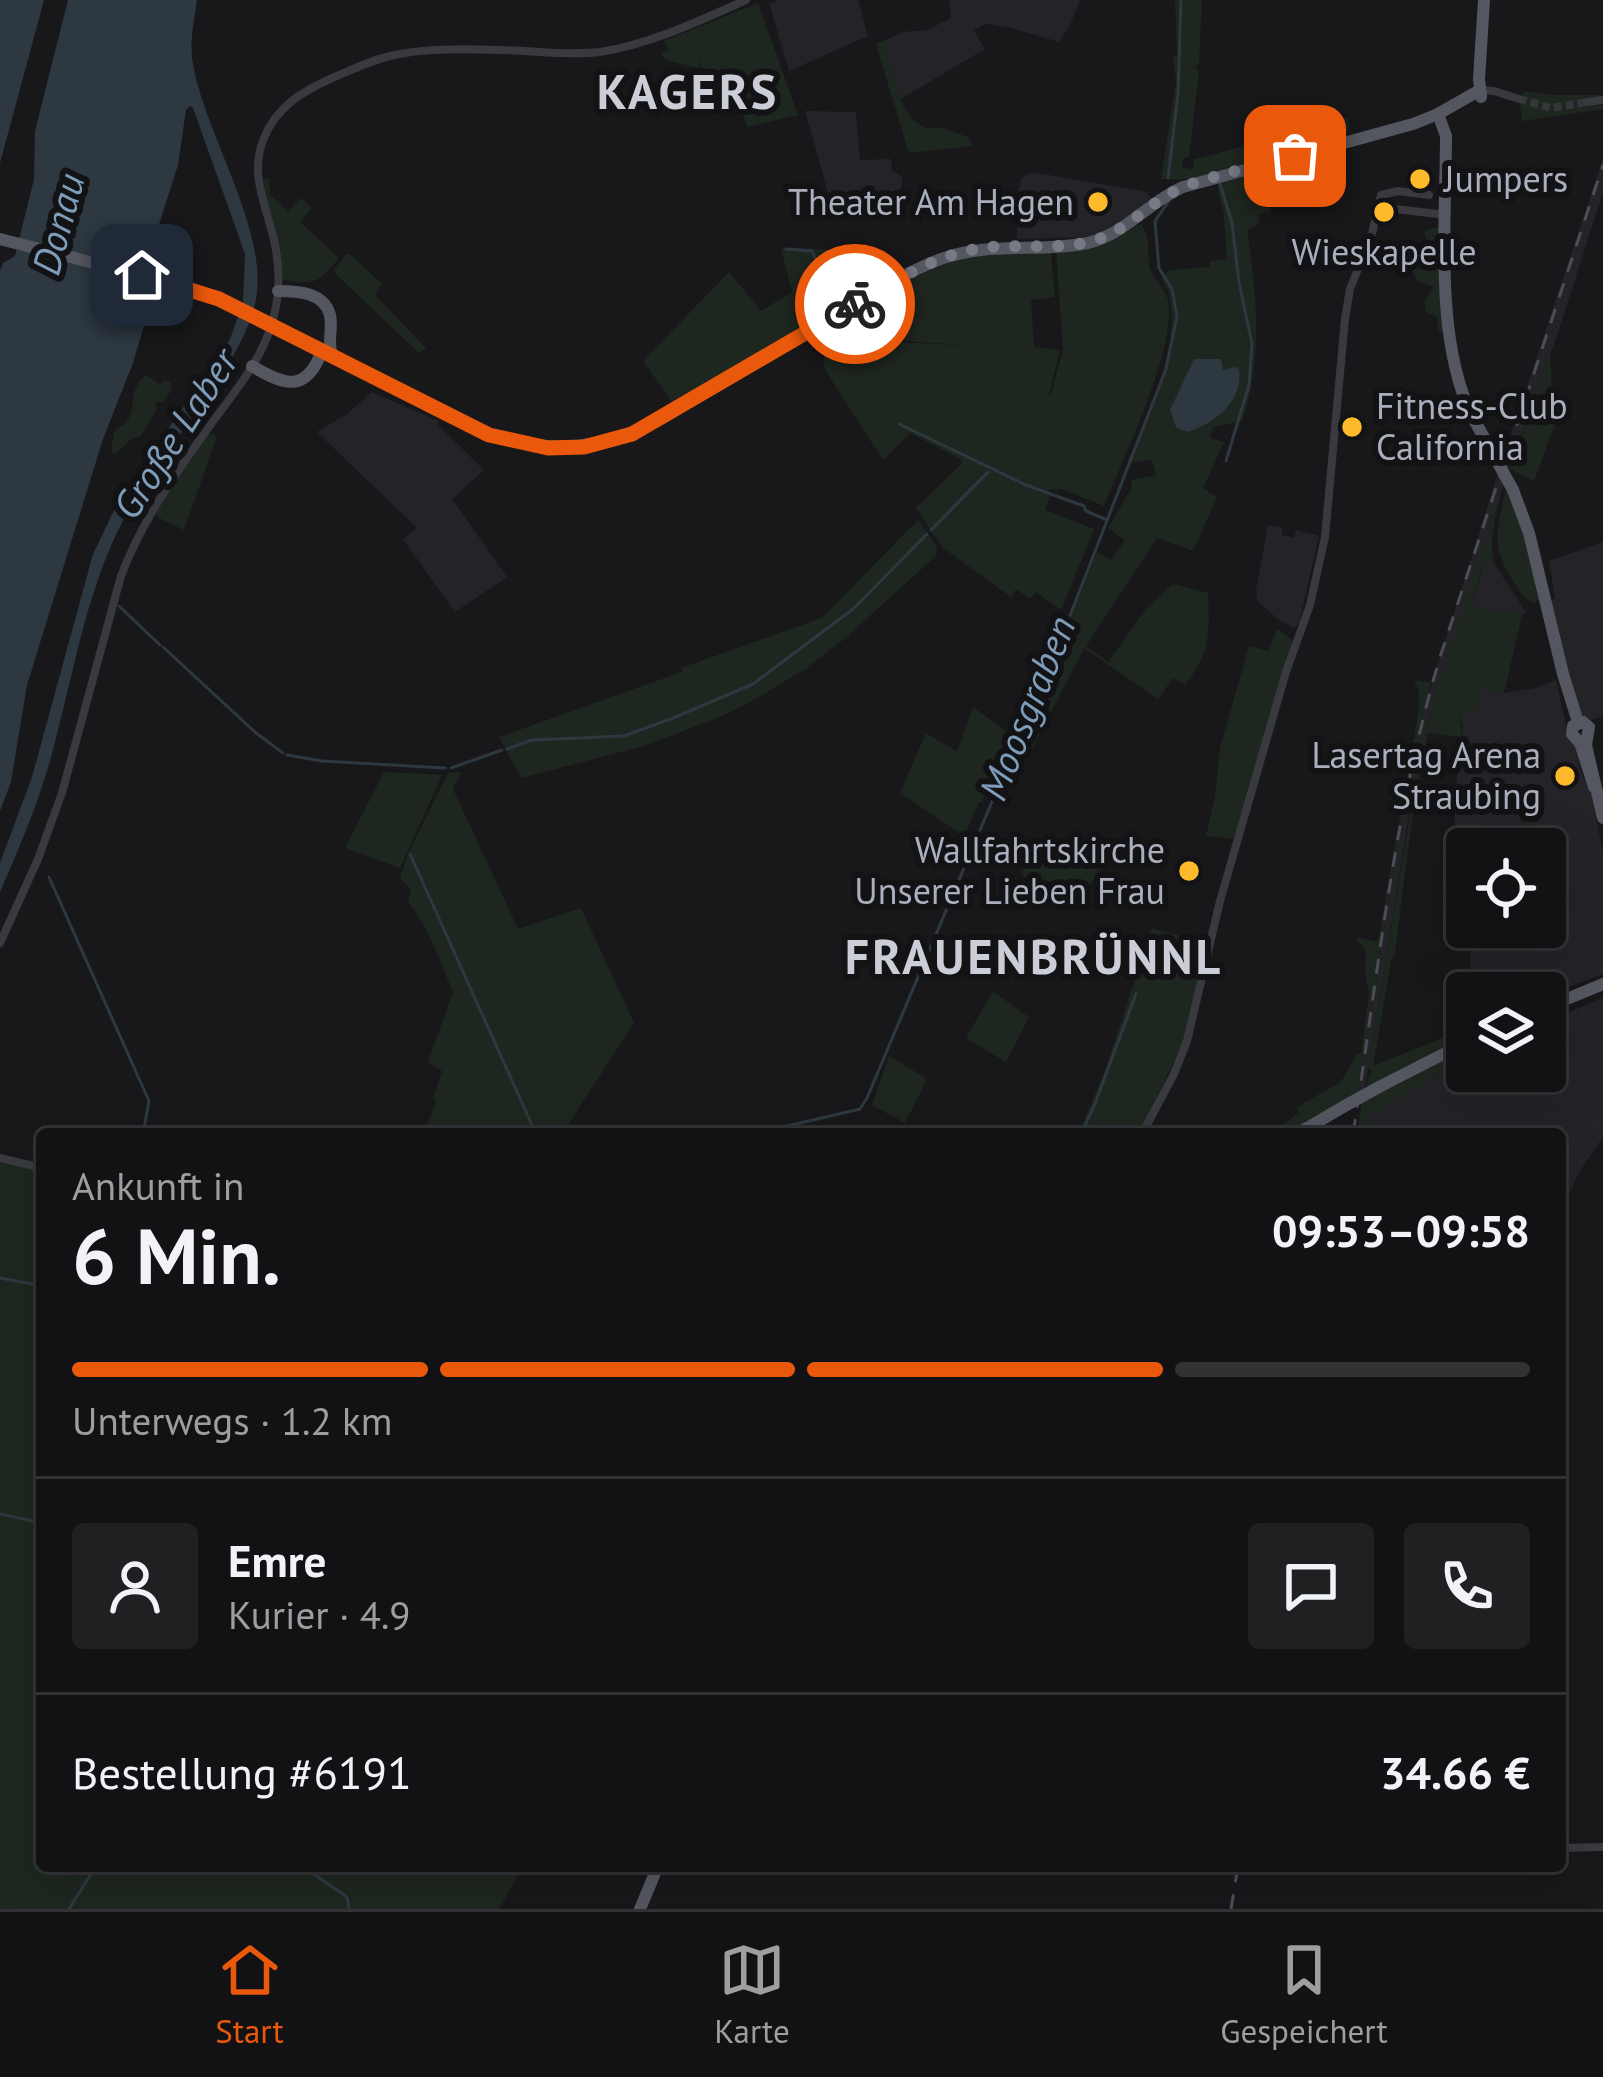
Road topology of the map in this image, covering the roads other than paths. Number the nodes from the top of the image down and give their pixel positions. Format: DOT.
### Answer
graph roads {
  1 [pos="746,0"];
  2 [pos="1484,0"];
  3 [pos="1481,93"];
  4 [pos="1519,99"];
  5 [pos="1603,100"];
  6 [pos="1587,102"];
  7 [pos="1440,117"];
  8 [pos="1416,128"];
  9 [pos="1356,141"];
  10 [pos="1446,150"];
  11 [pos="1436,196"];
  12 [pos="1379,203"];
  13 [pos="1446,215"];
  14 [pos="7,241"];
  15 [pos="278,291"];
  16 [pos="329,328"];
  17 [pos="306,343"];
  18 [pos="327,354"];
  19 [pos="252,366"];
  20 [pos="1586,730"];
  21 [pos="1603,818"];
  22 [pos="0,943"];
  23 [pos="1598,987"];
  24 [pos="1566,1000"];
  25 [pos="1446,1053"];
  26 [pos="1155,1111"];
  27 [pos="1145,1128"];
  28 [pos="1152,1128"];
  29 [pos="1307,1128"];
  30 [pos="0,1158"];
  31 [pos="36,1167"];
  32 [pos="1566,1847"];
  33 [pos="1603,1847"];
  34 [pos="655,1872"];
  35 [pos="640,1909"];
  1 -- 15 [label="street"];
  2 -- 3 [label="main road"];
  3 -- 4 [label="street"];
  3 -- 7 [label="main road"];
  5 -- 6 [label="street"];
  7 -- 8 [label="main road"];
  7 -- 9 [label="main road"];
  7 -- 10 [label="main road"];
  8 -- 9 [label="main road"];
  8 -- 10 [label="main road"];
  9 -- 18 [label="main road"];
  10 -- 11 [label="main road"];
  11 -- 12 [label="street"];
  11 -- 13 [label="main road"];
  12 -- 13 [label="street"];
  12 -- 26 [label="street"];
  13 -- 20 [label="main road, bridge"];
  14 -- 17 [label="main road, bridge"];
  15 -- 16 [label="main road"];
  15 -- 19 [label="street"];
  16 -- 17 [label="main road"];
  16 -- 18 [label="main road"];
  17 -- 18 [label="main road"];
  18 -- 19 [label="main road"];
  19 -- 22 [label="street"];
  20 -- 21 [label="main road"];
  23 -- 24 [label="main road"];
  25 -- 29 [label="main road, bridge"];
  26 -- 27 [label="street"];
  26 -- 28 [label="street"];
  30 -- 31 [label="street"];
  32 -- 33 [label="street"];
  34 -- 35 [label="main road"];
}
